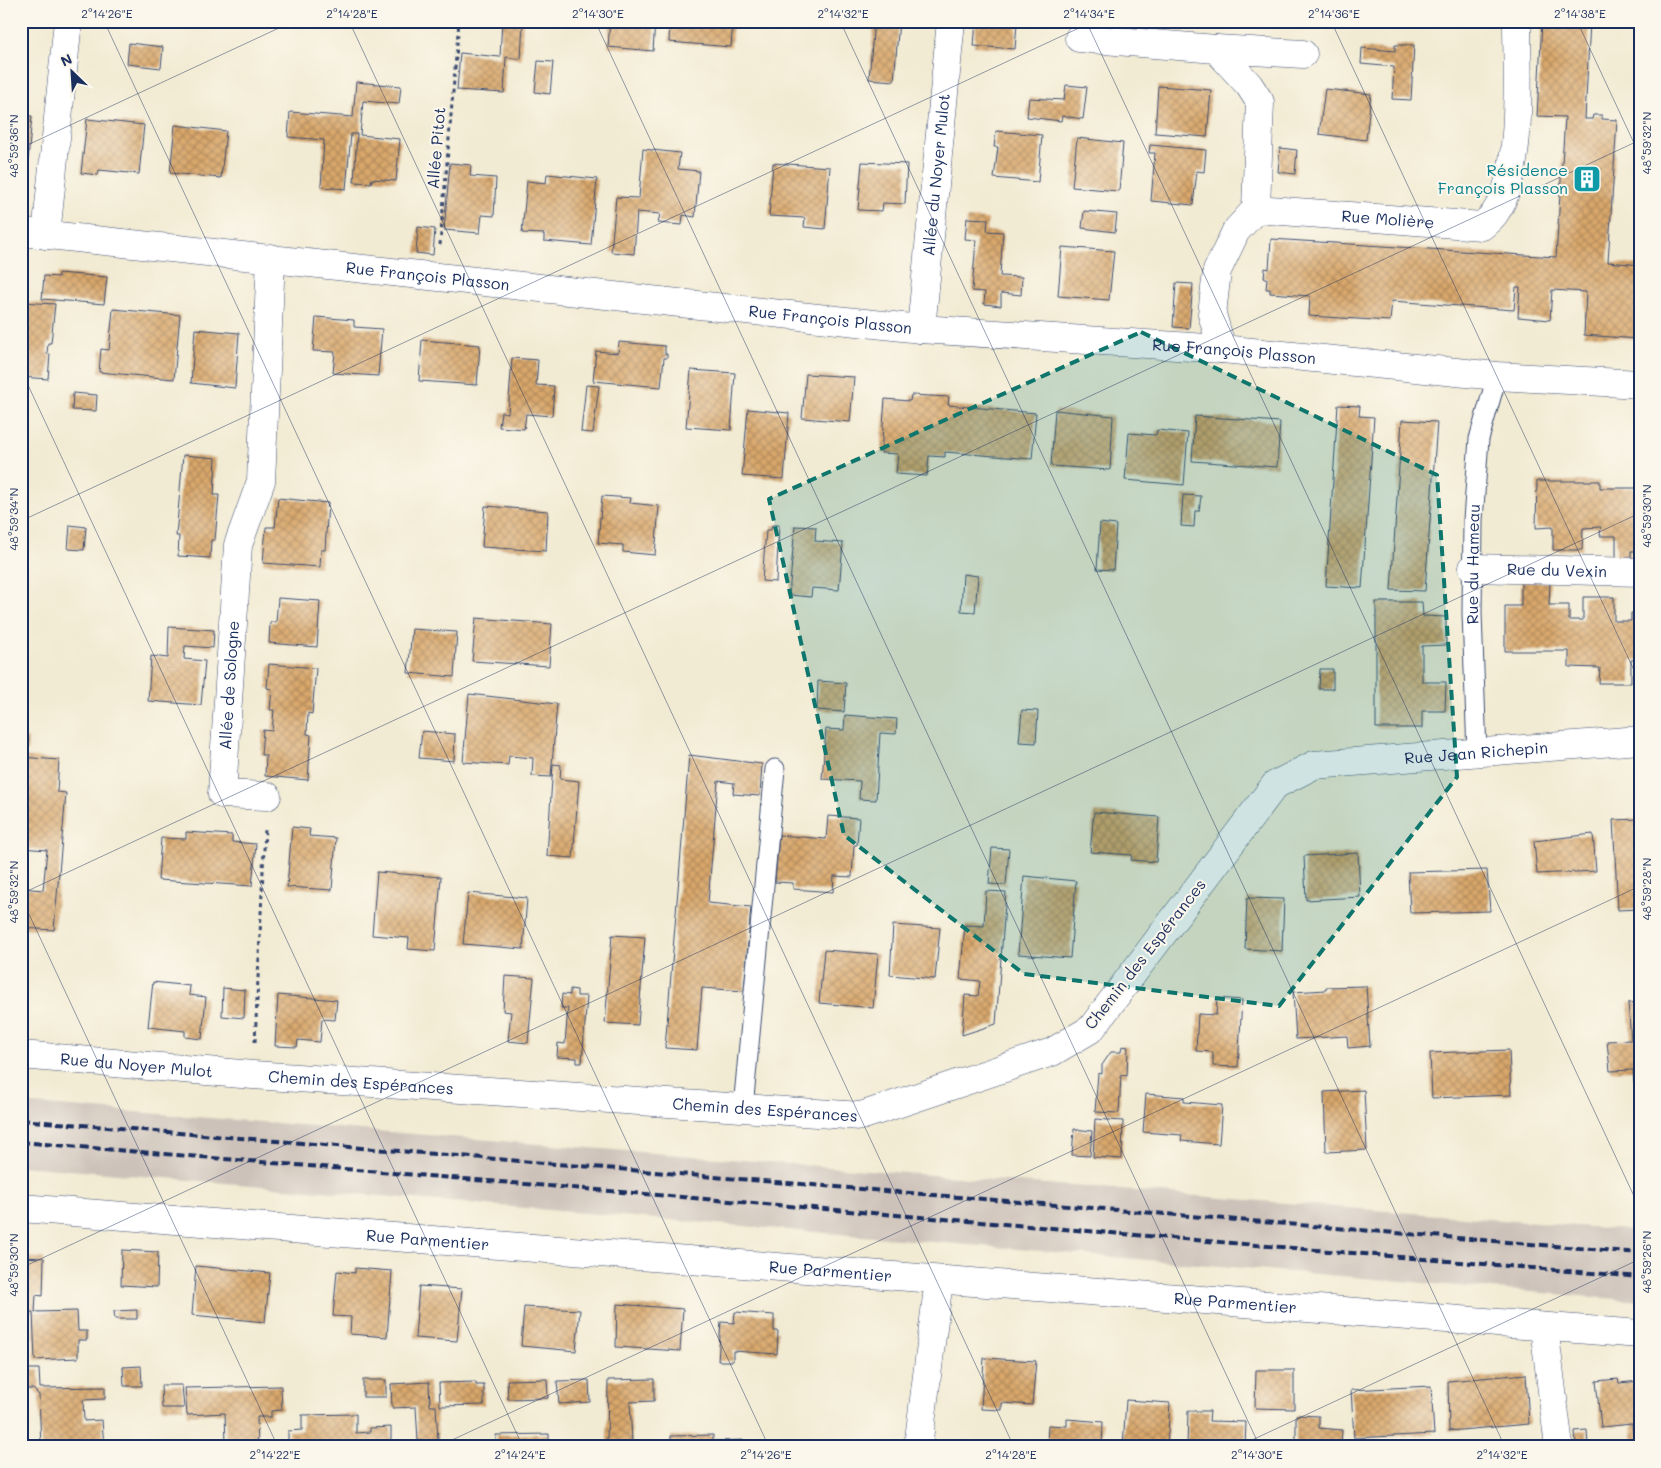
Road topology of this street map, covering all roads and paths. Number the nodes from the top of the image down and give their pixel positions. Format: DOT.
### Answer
graph roads {
  1 [pos="68,21"];
  2 [pos="459,21"];
  3 [pos="950,21"];
  4 [pos="1517,21"];
  5 [pos="1078,38"];
  6 [pos="1216,49"];
  7 [pos="1303,54"];
  8 [pos="1256,209"];
  9 [pos="34,233"];
  10 [pos="271,258"];
  11 [pos="438,278"];
  12 [pos="921,329"];
  13 [pos="1222,349"];
  14 [pos="1497,376"];
  15 [pos="1640,384"];
  16 [pos="1473,568"];
  17 [pos="1640,572"];
  18 [pos="1640,740"];
  19 [pos="1477,754"];
  20 [pos="1314,764"];
  21 [pos="775,769"];
  22 [pos="267,796"];
  23 [pos="21,1054"];
  24 [pos="253,1075"];
  25 [pos="743,1108"];
  26 [pos="21,1208"];
  27 [pos="939,1280"];
  28 [pos="1544,1326"];
  29 [pos="1640,1334"];
  30 [pos="918,1447"];
  31 [pos="1559,1447"];
  1 -- 9 [label="street"];
  2 -- 11 [label="path, Allée Pitot"];
  3 -- 12 [label="street, Allée du Noyer Mulot"];
  4 -- 8 [label="street, Rue Molière"];
  5 -- 6 [label="street"];
  6 -- 7 [label="street"];
  6 -- 8 [label="street"];
  8 -- 13 [label="street"];
  9 -- 10 [label="street, Rue François Plasson"];
  10 -- 11 [label="street, Rue François Plasson"];
  10 -- 22 [label="street, Allée de Sologne"];
  11 -- 12 [label="street, Rue François Plasson"];
  12 -- 13 [label="street, Rue François Plasson"];
  13 -- 14 [label="street, Rue François Plasson"];
  14 -- 15 [label="street, Rue François Plasson"];
  14 -- 16 [label="lane, Rue du Hameau"];
  16 -- 17 [label="street, Rue du Vexin"];
  16 -- 19 [label="lane, Rue du Hameau"];
  18 -- 19 [label="street, Rue Jean Richepin"];
  19 -- 20 [label="street, Rue Jean Richepin"];
  20 -- 25 [label="street, Chemin des Espérances"];
  21 -- 25 [label="lane"];
  22 -- 24 [label="path"];
  23 -- 24 [label="street, Rue du Noyer Mulot"];
  24 -- 25 [label="street, Chemin des Espérances"];
  26 -- 27 [label="street, Rue Parmentier"];
  27 -- 28 [label="street, Rue Parmentier"];
  27 -- 30 [label="street"];
  28 -- 29 [label="street, Rue Parmentier"];
  28 -- 31 [label="street"];
}
